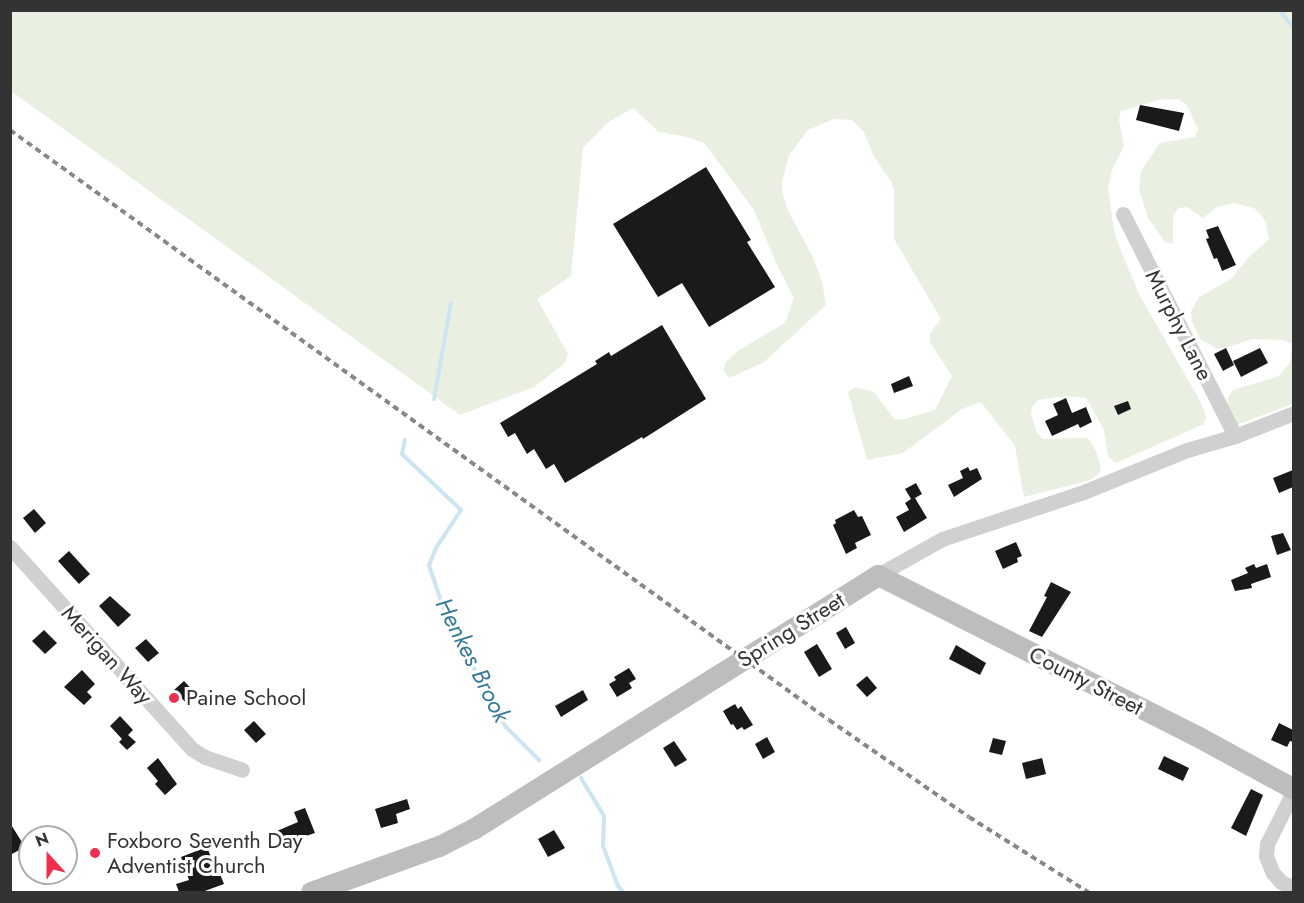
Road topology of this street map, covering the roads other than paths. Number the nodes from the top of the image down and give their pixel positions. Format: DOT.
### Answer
graph roads {
  1 [pos="1123,214"];
  2 [pos="1293,413"];
  3 [pos="1235,436"];
  4 [pos="10,547"];
  5 [pos="878,575"];
  6 [pos="242,770"];
  7 [pos="1293,789"];
  8 [pos="1293,888"];
  9 [pos="311,892"];
  1 -- 3 [label="street, Murphy Lane"];
  2 -- 3 [label="street, Spring Street"];
  3 -- 5 [label="street, Spring Street"];
  4 -- 6 [label="street, Merigan Way"];
  5 -- 7 [label="street, County Street"];
  5 -- 9 [label="street, Spring Street"];
  7 -- 8 [label="street"];
}
